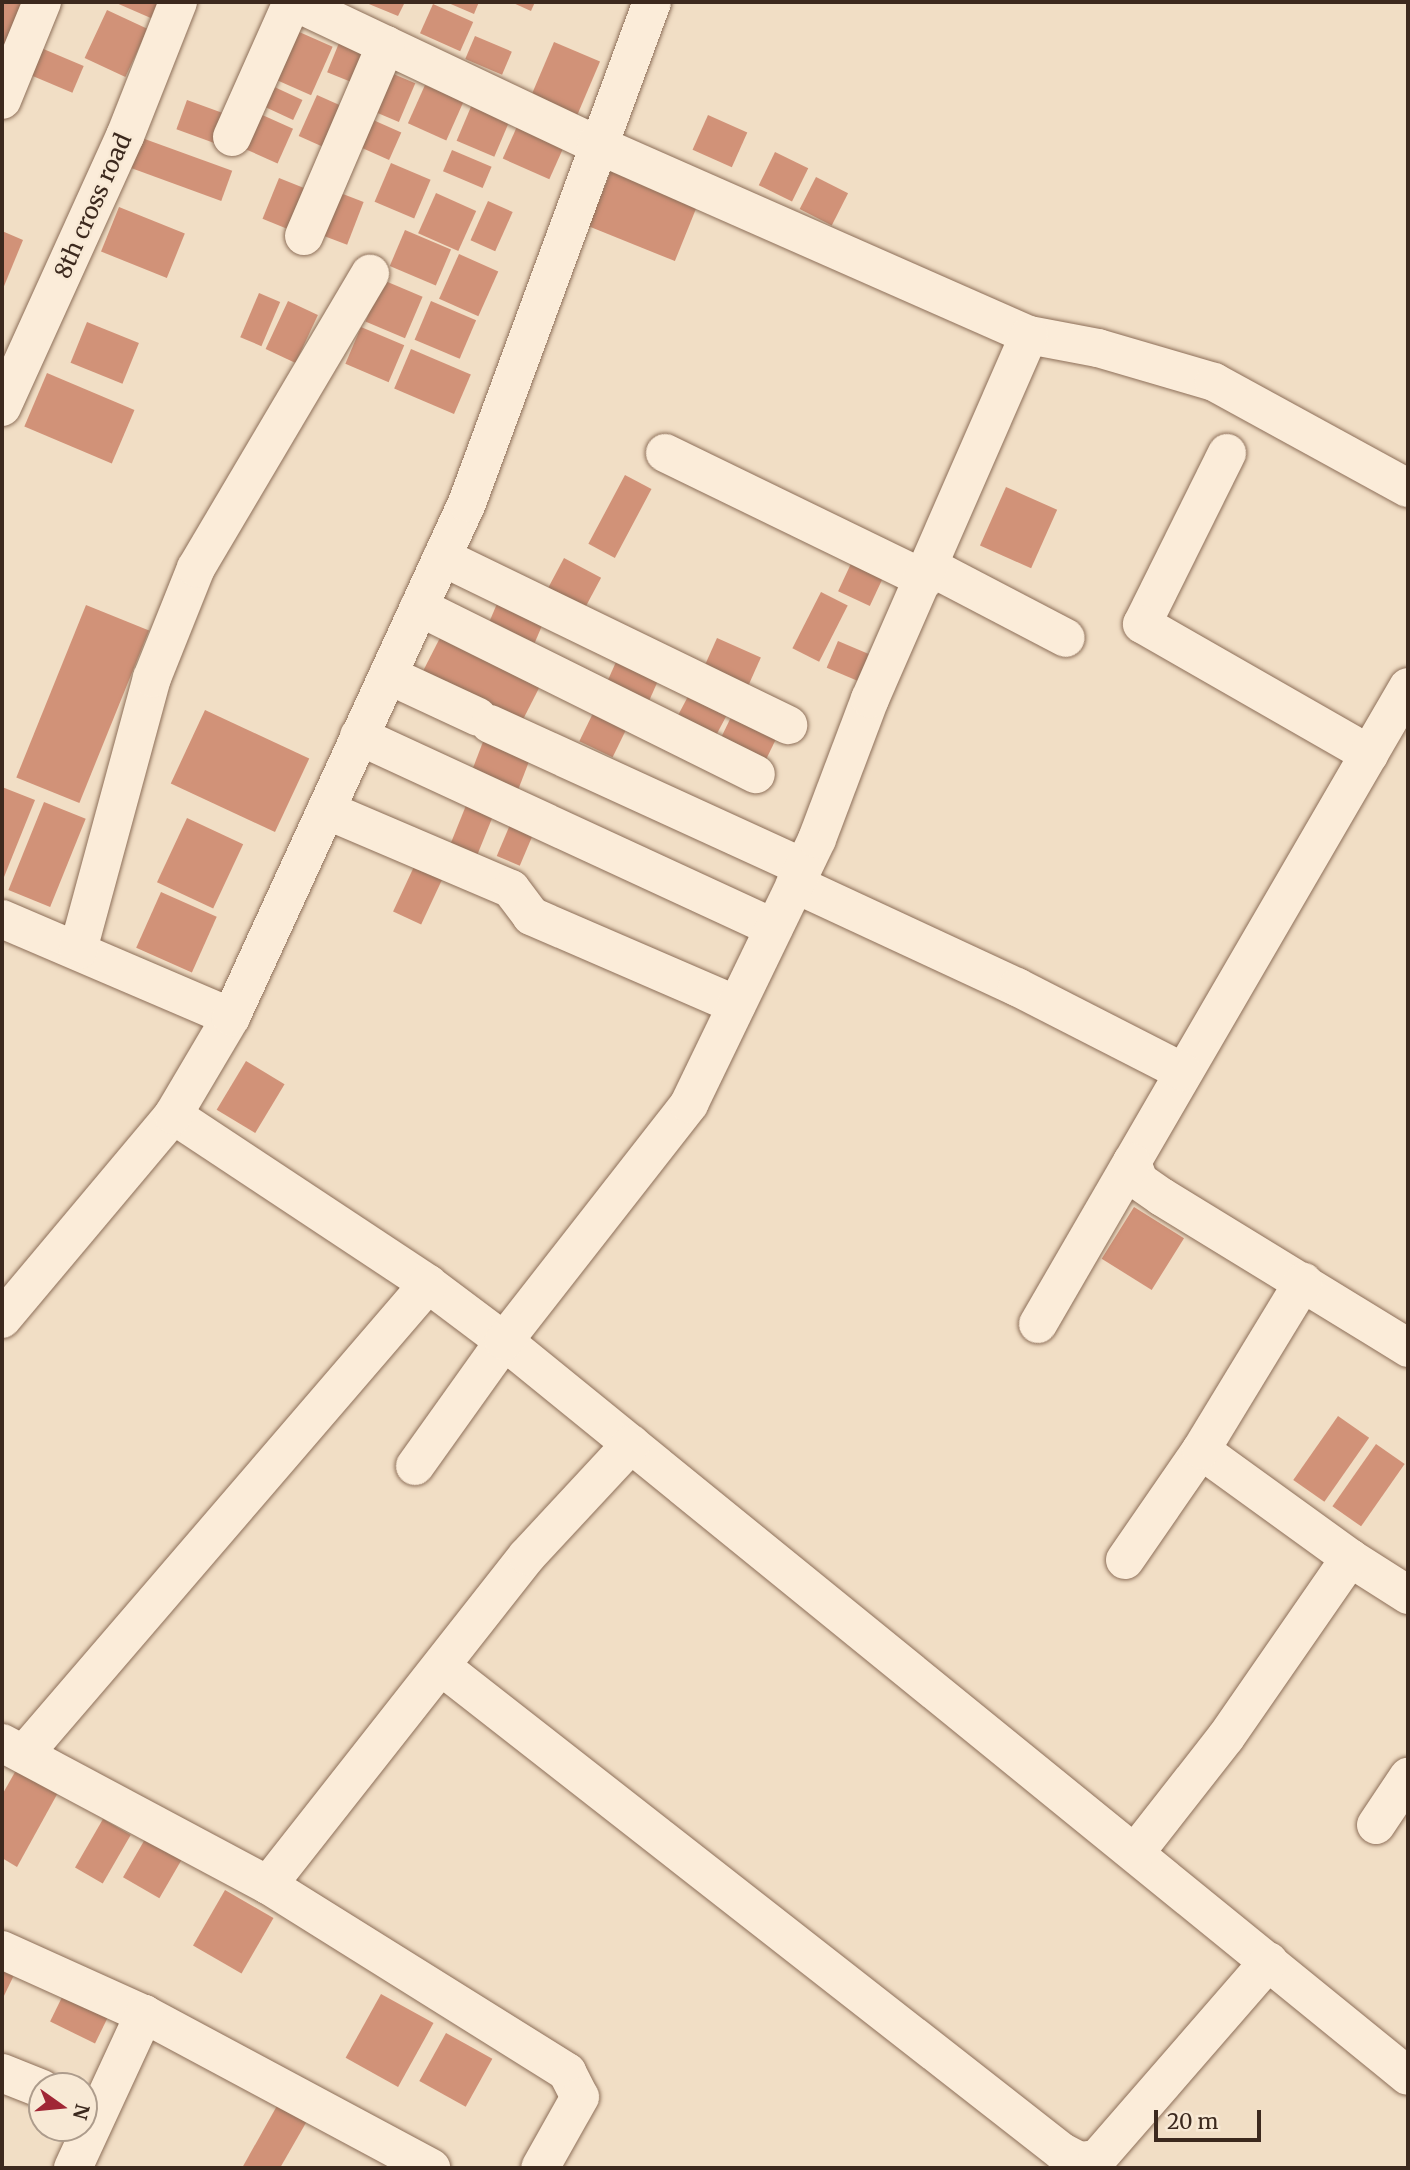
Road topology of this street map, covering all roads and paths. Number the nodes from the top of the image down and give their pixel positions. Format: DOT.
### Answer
graph roads {
  1 [pos="42,2"];
  2 [pos="178,2"];
  3 [pos="294,2"];
  4 [pos="652,2"];
  5 [pos="386,45"];
  6 [pos="2,100"];
  7 [pos="232,137"];
  8 [pos="596,144"];
  9 [pos="304,236"];
  10 [pos="370,274"];
  11 [pos="1029,335"];
  12 [pos="2,407"];
  13 [pos="665,453"];
  14 [pos="1227,453"];
  15 [pos="1408,488"];
  16 [pos="442,557"];
  17 [pos="928,573"];
  18 [pos="419,607"];
  19 [pos="1066,638"];
  20 [pos="388,675"];
  21 [pos="1408,687"];
  22 [pos="788,725"];
  23 [pos="359,736"];
  24 [pos="1369,754"];
  25 [pos="756,774"];
  26 [pos="326,810"];
  27 [pos="799,876"];
  28 [pos="2,919"];
  29 [pos="774,928"];
  30 [pos="79,950"];
  31 [pos="737,1005"];
  32 [pos="232,1017"];
  33 [pos="1183,1072"];
  34 [pos="173,1115"];
  35 [pos="1132,1162"];
  36 [pos="1303,1282"];
  37 [pos="428,1283"];
  38 [pos="2,1319"];
  39 [pos="1038,1324"];
  40 [pos="504,1341"];
  41 [pos="1408,1348"];
  42 [pos="631,1444"];
  43 [pos="1201,1450"];
  44 [pos="415,1466"];
  45 [pos="1350,1558"];
  46 [pos="1125,1560"];
  47 [pos="1408,1595"];
  48 [pos="442,1667"];
  49 [pos="13,1749"];
  50 [pos="1408,1777"];
  51 [pos="1376,1825"];
  52 [pos="1135,1853"];
  53 [pos="268,1885"];
  54 [pos="2,1950"];
  55 [pos="1269,1961"];
  56 [pos="144,2014"];
  57 [pos="2,2073"];
  58 [pos="1408,2076"];
  59 [pos="28,2083"];
  60 [pos="98,2094"];
  61 [pos="80,2142"];
  62 [pos="72,2168"];
  63 [pos="431,2168"];
  64 [pos="540,2168"];
  1 -- 6 [label="street"];
  2 -- 12 [label="street, 8th cross road"];
  3 -- 5 [label="street"];
  3 -- 7 [label="street"];
  4 -- 8 [label="street"];
  5 -- 8 [label="street"];
  5 -- 9 [label="street"];
  8 -- 11 [label="street"];
  8 -- 16 [label="street"];
  10 -- 30 [label="street"];
  11 -- 15 [label="street"];
  11 -- 17 [label="street"];
  13 -- 17 [label="street"];
  14 -- 24 [label="street"];
  16 -- 18 [label="street"];
  16 -- 22 [label="street"];
  17 -- 19 [label="street"];
  17 -- 27 [label="street"];
  18 -- 20 [label="street"];
  18 -- 25 [label="street"];
  20 -- 23 [label="street"];
  20 -- 27 [label="street"];
  21 -- 24 [label="street"];
  23 -- 26 [label="street"];
  23 -- 29 [label="street"];
  24 -- 33 [label="street"];
  26 -- 31 [label="street"];
  26 -- 32 [label="street"];
  27 -- 29 [label="street"];
  27 -- 33 [label="street"];
  28 -- 30 [label="street"];
  29 -- 31 [label="street"];
  30 -- 32 [label="street"];
  31 -- 40 [label="street"];
  32 -- 34 [label="street"];
  33 -- 35 [label="street"];
  34 -- 37 [label="street"];
  34 -- 38 [label="street"];
  35 -- 36 [label="street"];
  35 -- 39 [label="street"];
  36 -- 41 [label="street"];
  36 -- 43 [label="street"];
  37 -- 40 [label="street"];
  37 -- 49 [label="street"];
  40 -- 42 [label="street"];
  40 -- 44 [label="street"];
  42 -- 48 [label="street"];
  42 -- 52 [label="street"];
  43 -- 45 [label="street"];
  43 -- 46 [label="street"];
  45 -- 47 [label="street"];
  45 -- 52 [label="street"];
  48 -- 53 [label="street"];
  48 -- 55 [label="street"];
  49 -- 53 [label="street"];
  50 -- 51 [label="street"];
  52 -- 55 [label="street"];
  53 -- 64 [label="street"];
  54 -- 56 [label="street"];
  55 -- 58 [label="street"];
  56 -- 60 [label="street"];
  56 -- 63 [label="street"];
  57 -- 59 [label="street"];
  61 -- 62 [label="street"];
}
